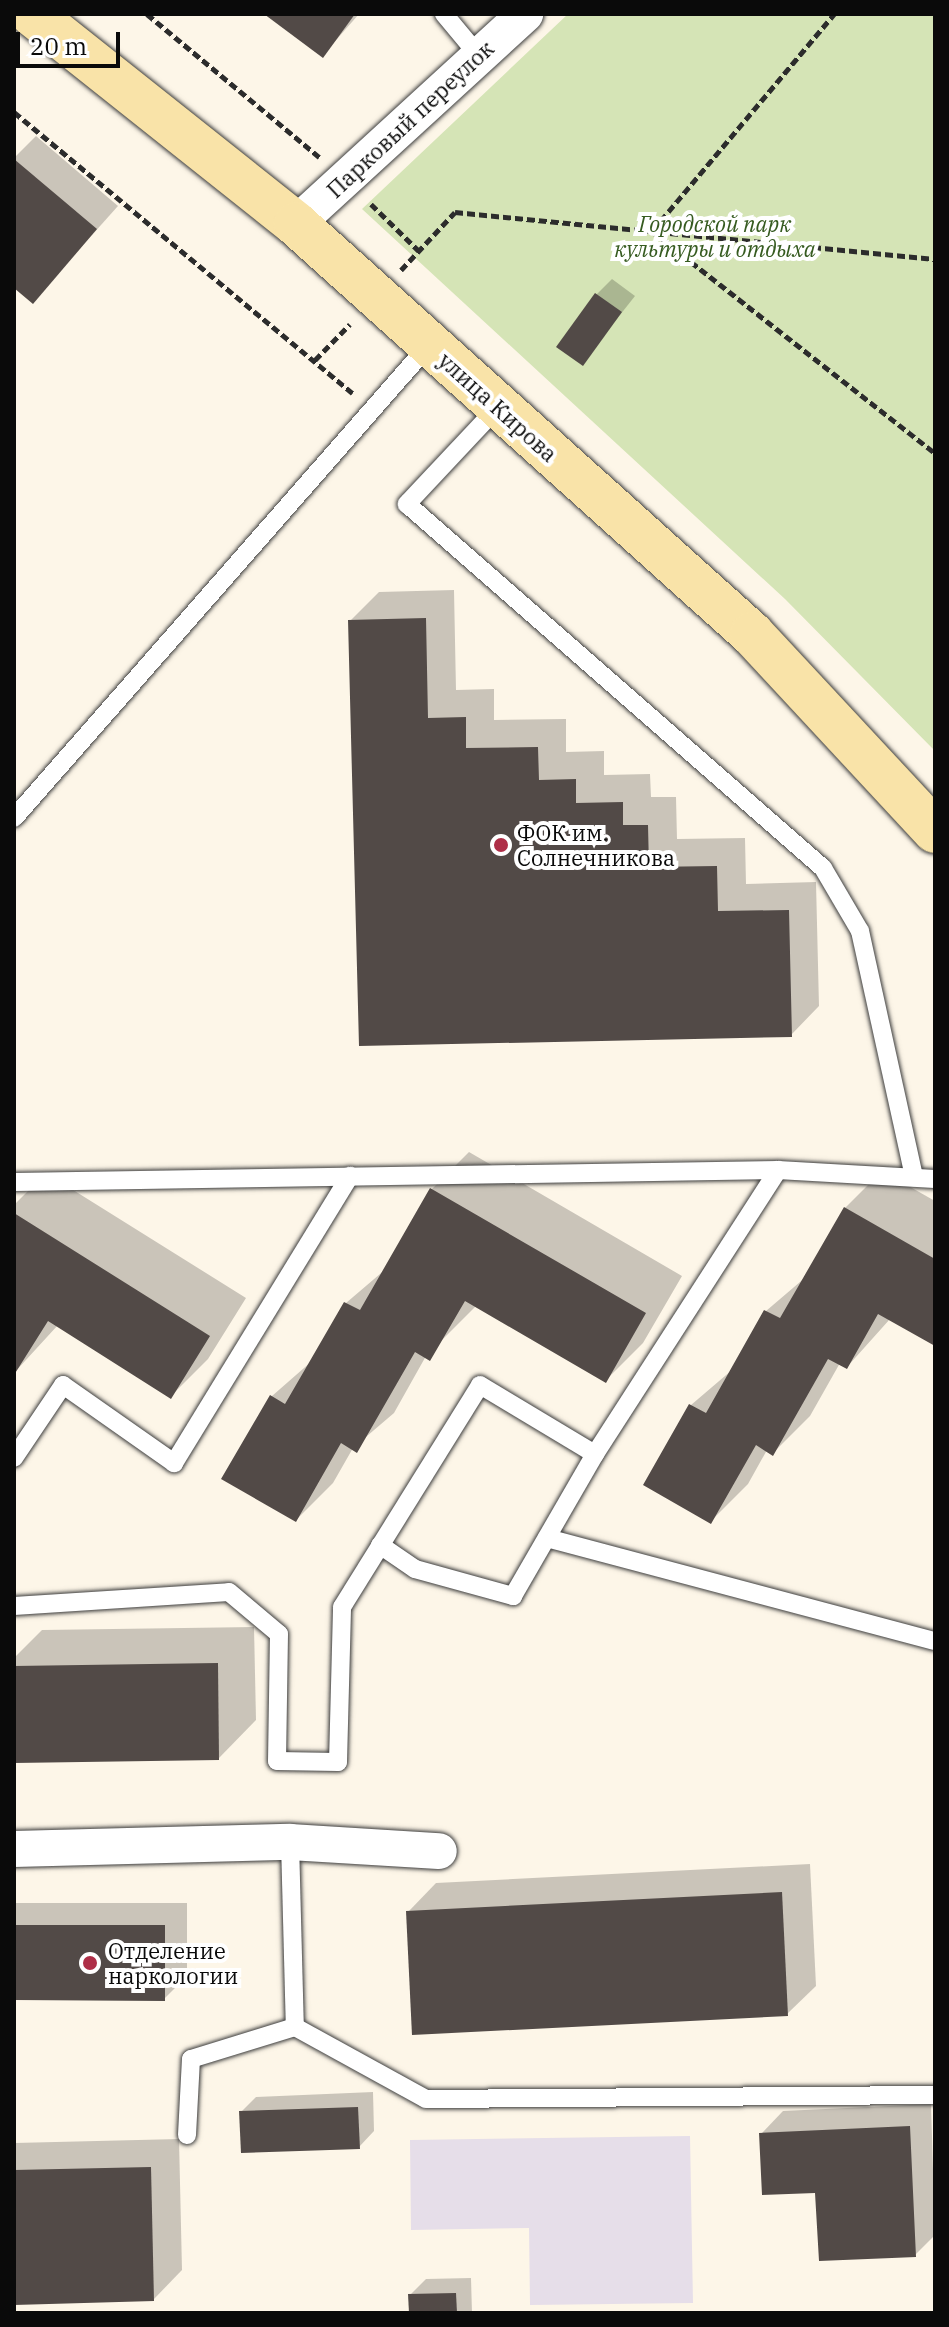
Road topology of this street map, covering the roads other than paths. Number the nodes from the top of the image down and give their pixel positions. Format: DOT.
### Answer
graph roads {
  1 [pos="32,14"];
  2 [pos="444,14"];
  3 [pos="525,14"];
  4 [pos="479,56"];
  5 [pos="296,224"];
  6 [pos="429,345"];
  7 [pos="497,408"];
  8 [pos="14,818"];
  9 [pos="935,831"];
  10 [pos="778,1170"];
  11 [pos="350,1176"];
  12 [pos="914,1177"];
  13 [pos="935,1179"];
  14 [pos="14,1182"];
  15 [pos="595,1454"];
  16 [pos="14,1458"];
  17 [pos="547,1538"];
  18 [pos="380,1545"];
  19 [pos="14,1606"];
  20 [pos="935,1641"];
  21 [pos="290,1842"];
  22 [pos="14,1849"];
  23 [pos="439,1851"];
  24 [pos="295,2027"];
  25 [pos="935,2095"];
  26 [pos="187,2135"];
  1 -- 5 [label="main road, улица Кирова"];
  2 -- 4 [label="lane"];
  3 -- 4 [label="street, Парковый переулок"];
  4 -- 5 [label="street, Парковый переулок"];
  5 -- 6 [label="main road, улица Кирова"];
  6 -- 7 [label="main road, улица Кирова"];
  6 -- 8 [label="lane"];
  7 -- 9 [label="main road, улица Кирова"];
  7 -- 12 [label="lane"];
  10 -- 11 [label="lane"];
  10 -- 12 [label="lane"];
  10 -- 15 [label="lane"];
  11 -- 14 [label="lane"];
  11 -- 16 [label="lane"];
  12 -- 13 [label="lane"];
  15 -- 17 [label="lane"];
  15 -- 18 [label="lane"];
  17 -- 18 [label="lane"];
  17 -- 20 [label="lane"];
  18 -- 19 [label="lane"];
  21 -- 22 [label="street"];
  21 -- 23 [label="street"];
  21 -- 24 [label="lane"];
  24 -- 25 [label="lane"];
  24 -- 26 [label="lane"];
}
